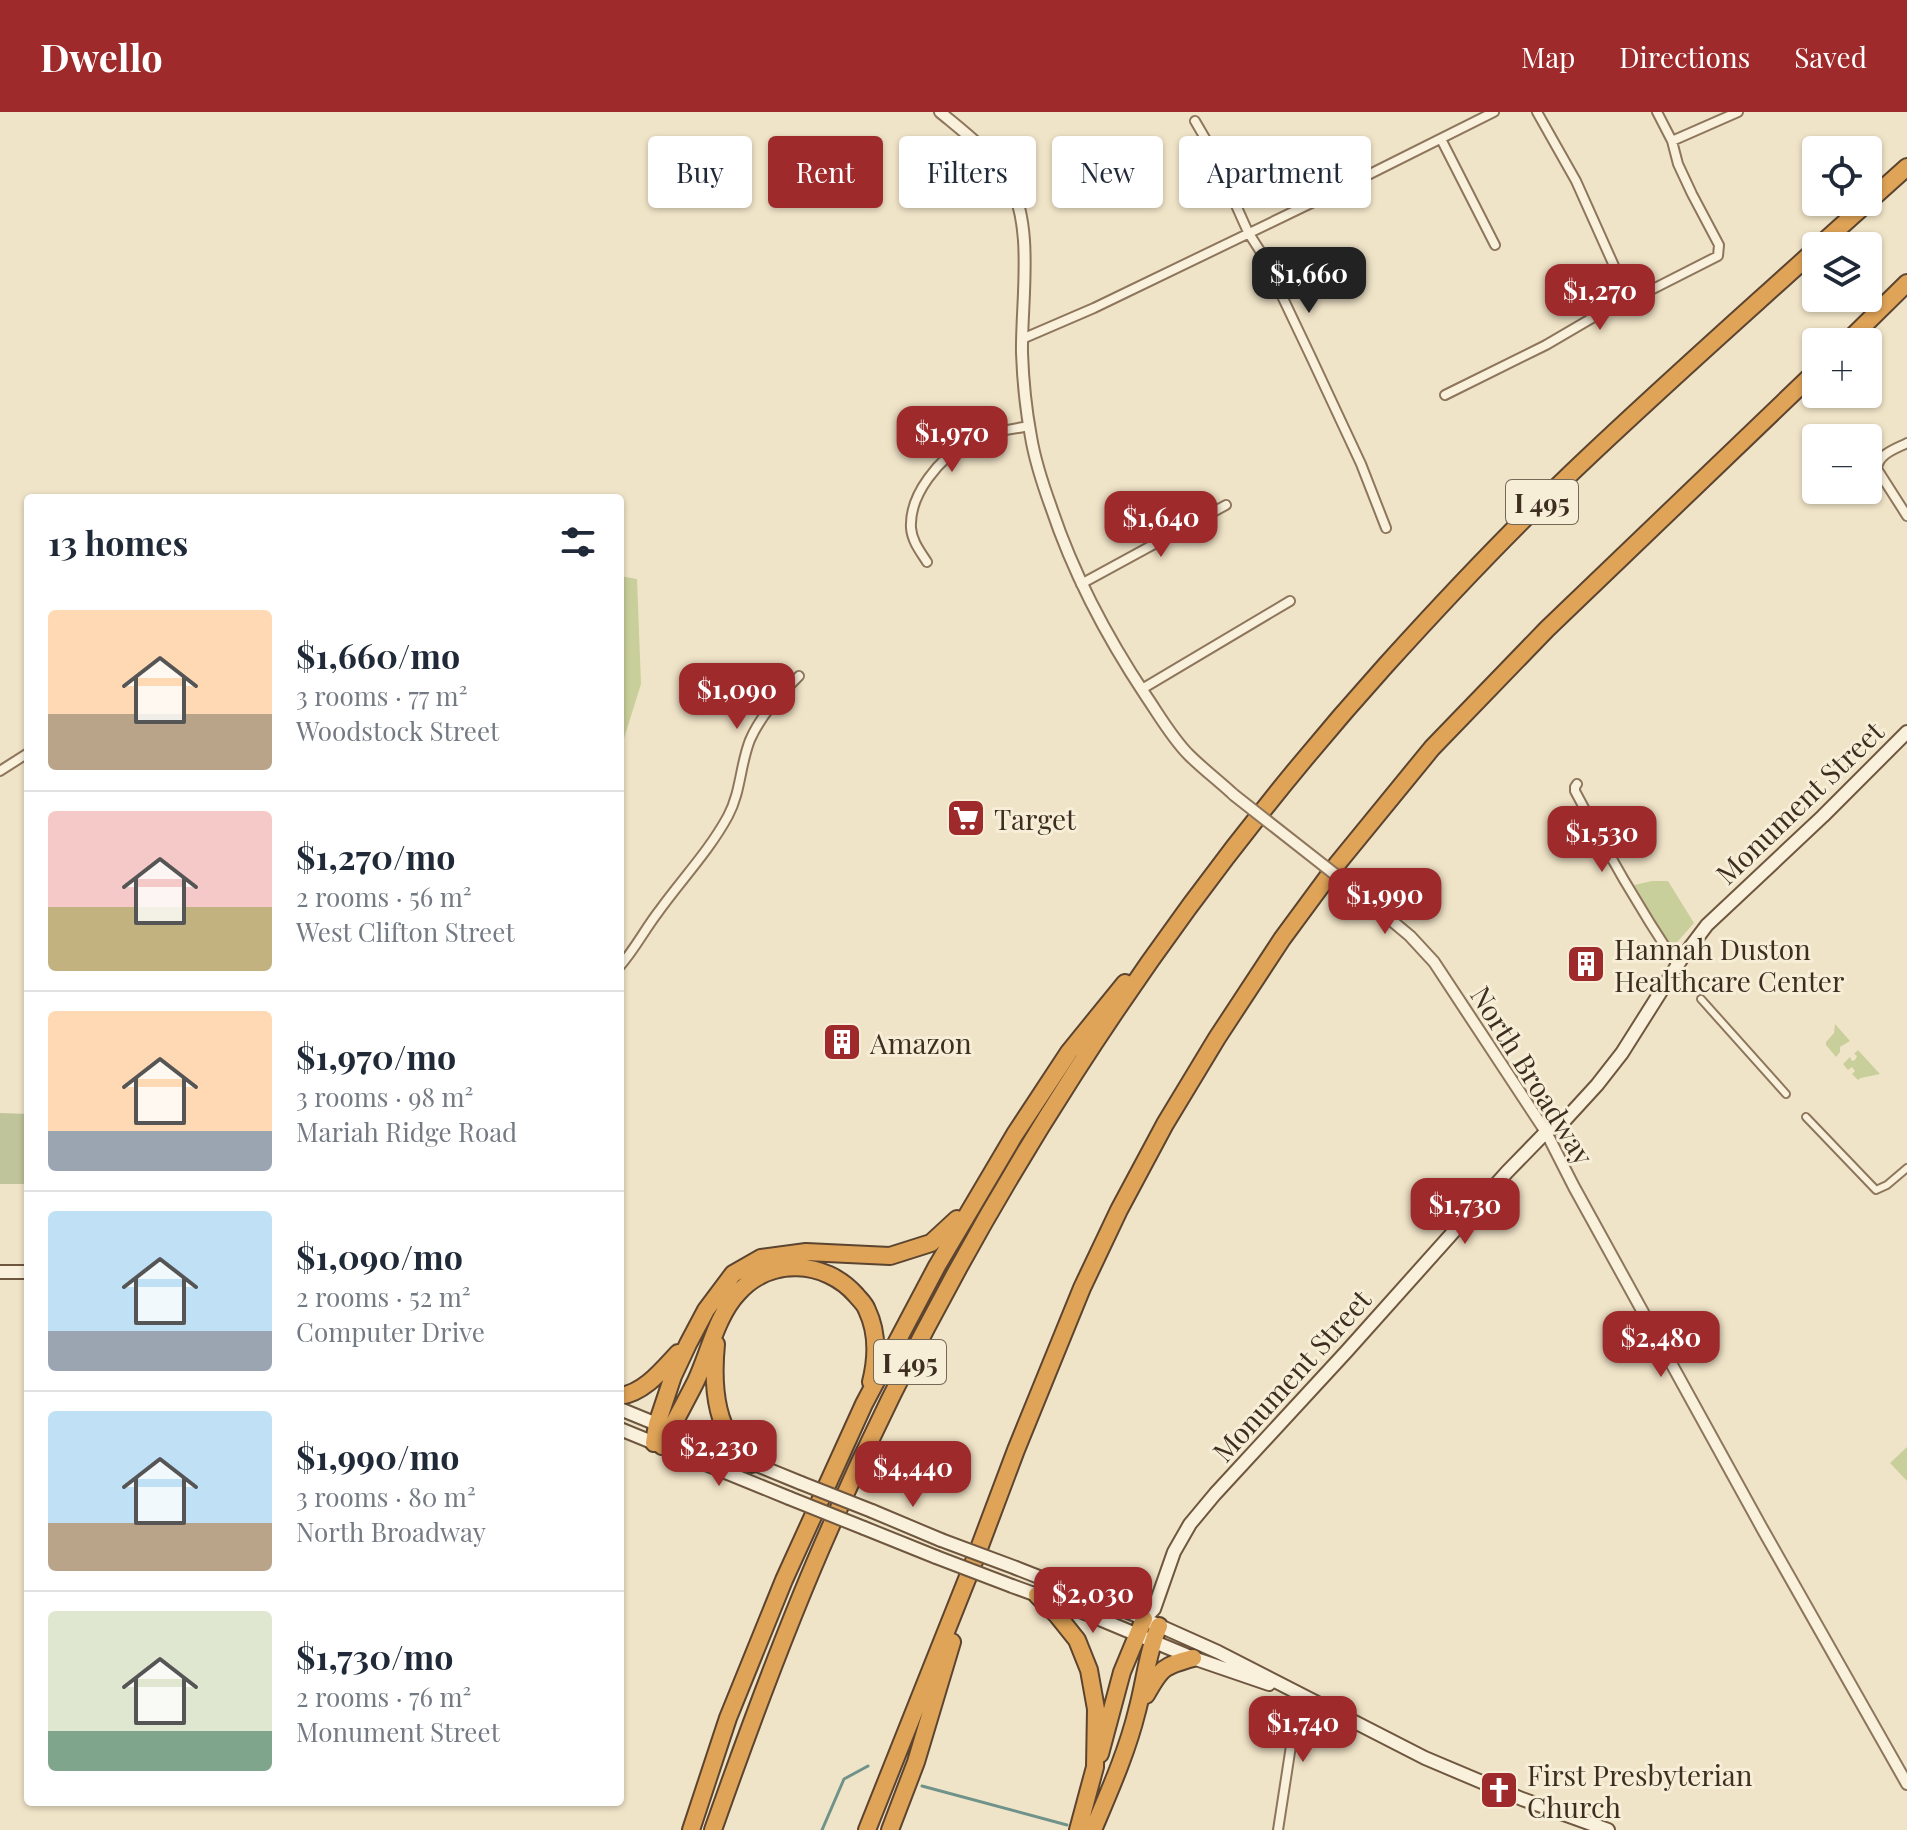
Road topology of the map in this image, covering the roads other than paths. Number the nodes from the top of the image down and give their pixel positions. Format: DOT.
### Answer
graph roads {
  1 [pos="940,112"];
  2 [pos="1494,112"];
  3 [pos="1537,112"];
  4 [pos="1657,112"];
  5 [pos="1738,112"];
  6 [pos="1195,121"];
  7 [pos="1441,139"];
  8 [pos="1672,141"];
  9 [pos="1907,167"];
  10 [pos="1248,232"];
  11 [pos="1836,232"];
  12 [pos="1495,245"];
  13 [pos="1802,262"];
  14 [pos="1907,283"];
  15 [pos="1628,297"];
  16 [pos="1861,328"];
  17 [pos="1022,339"];
  18 [pos="1802,384"];
  19 [pos="1445,395"];
  20 [pos="1029,426"];
  21 [pos="1907,443"];
  22 [pos="1226,505"];
  23 [pos="1907,516"];
  24 [pos="1386,528"];
  25 [pos="927,562"];
  26 [pos="1081,584"];
  27 [pos="1290,601"];
  28 [pos="799,676"];
  29 [pos="1142,689"];
  30 [pos="1907,732"];
  31 [pos="24,756"];
  32 [pos="0,771"];
  33 [pos="1577,784"];
  34 [pos="1174,929"];
  35 [pos="624,961"];
  36 [pos="1677,965"];
  37 [pos="1701,999"];
  38 [pos="1786,1094"];
  39 [pos="1806,1117"];
  40 [pos="1546,1132"];
  41 [pos="1907,1168"];
  42 [pos="970,1208"];
  43 [pos="0,1272"];
  44 [pos="24,1272"];
  45 [pos="717,1330"];
  46 [pos="688,1344"];
  47 [pos="624,1396"];
  48 [pos="868,1397"];
  49 [pos="624,1411"];
  50 [pos="664,1426"];
  51 [pos="624,1431"];
  52 [pos="658,1444"];
  53 [pos="752,1464"];
  54 [pos="975,1559"];
  55 [pos="1037,1595"];
  56 [pos="1150,1626"];
  57 [pos="1193,1658"];
  58 [pos="1299,1694"];
  59 [pos="1137,1711"];
  60 [pos="1095,1767"];
  61 [pos="911,1776"];
  62 [pos="1907,1784"];
  63 [pos="691,1830"];
  64 [pos="713,1830"];
  65 [pos="867,1830"];
  66 [pos="890,1830"];
  67 [pos="901,1830"];
  68 [pos="1078,1830"];
  69 [pos="1093,1830"];
  70 [pos="1278,1830"];
  71 [pos="1608,1830"];
  1 -- 17 [label="street, North Broadway"];
  2 -- 7 [label="street"];
  3 -- 15 [label="street"];
  4 -- 8 [label="street"];
  5 -- 8 [label="street"];
  6 -- 10 [label="street"];
  7 -- 10 [label="street"];
  7 -- 12 [label="street"];
  8 -- 15 [label="street"];
  9 -- 11 [label="highway, I 495"];
  10 -- 17 [label="street"];
  10 -- 24 [label="street"];
  13 -- 34 [label="highway, I 495"];
  14 -- 16 [label="highway"];
  15 -- 19 [label="street"];
  17 -- 20 [label="street, North Broadway"];
  18 -- 54 [label="highway"];
  20 -- 25 [label="street"];
  20 -- 26 [label="street, North Broadway"];
  21 -- 23 [label="street"];
  22 -- 26 [label="street"];
  26 -- 29 [label="street, North Broadway"];
  27 -- 29 [label="street"];
  28 -- 35 [label="street"];
  29 -- 40 [label="street, North Broadway, bridge"];
  30 -- 36 [label="main road, Monument Street"];
  31 -- 32 [label="street"];
  33 -- 36 [label="street"];
  34 -- 42 [label="highway"];
  34 -- 64 [label="highway, I 495"];
  36 -- 40 [label="main road, Monument Street"];
  37 -- 38 [label="street"];
  39 -- 41 [label="street"];
  40 -- 56 [label="main road, Monument Street"];
  40 -- 62 [label="street, North Broadway"];
  42 -- 46 [label="highway"];
  42 -- 48 [label="highway"];
  43 -- 44 [label="main road"];
  45 -- 48 [label="highway"];
  45 -- 50 [label="highway"];
  45 -- 53 [label="highway"];
  46 -- 47 [label="highway"];
  46 -- 50 [label="highway"];
  48 -- 63 [label="highway"];
  49 -- 50 [label="main road"];
  50 -- 52 [label="highway"];
  50 -- 53 [label="main road"];
  51 -- 52 [label="main road"];
  52 -- 55 [label="main road, bridge"];
  53 -- 56 [label="main road, bridge"];
  54 -- 61 [label="highway"];
  54 -- 65 [label="highway"];
  55 -- 56 [label="main road"];
  55 -- 60 [label="highway"];
  56 -- 57 [label="main road"];
  56 -- 58 [label="main road"];
  56 -- 59 [label="highway"];
  56 -- 60 [label="highway"];
  57 -- 58 [label="main road"];
  57 -- 59 [label="highway"];
  58 -- 70 [label="street"];
  58 -- 71 [label="main road"];
  59 -- 69 [label="highway"];
  60 -- 68 [label="highway"];
  61 -- 66 [label="highway"];
  61 -- 67 [label="highway"];
}
